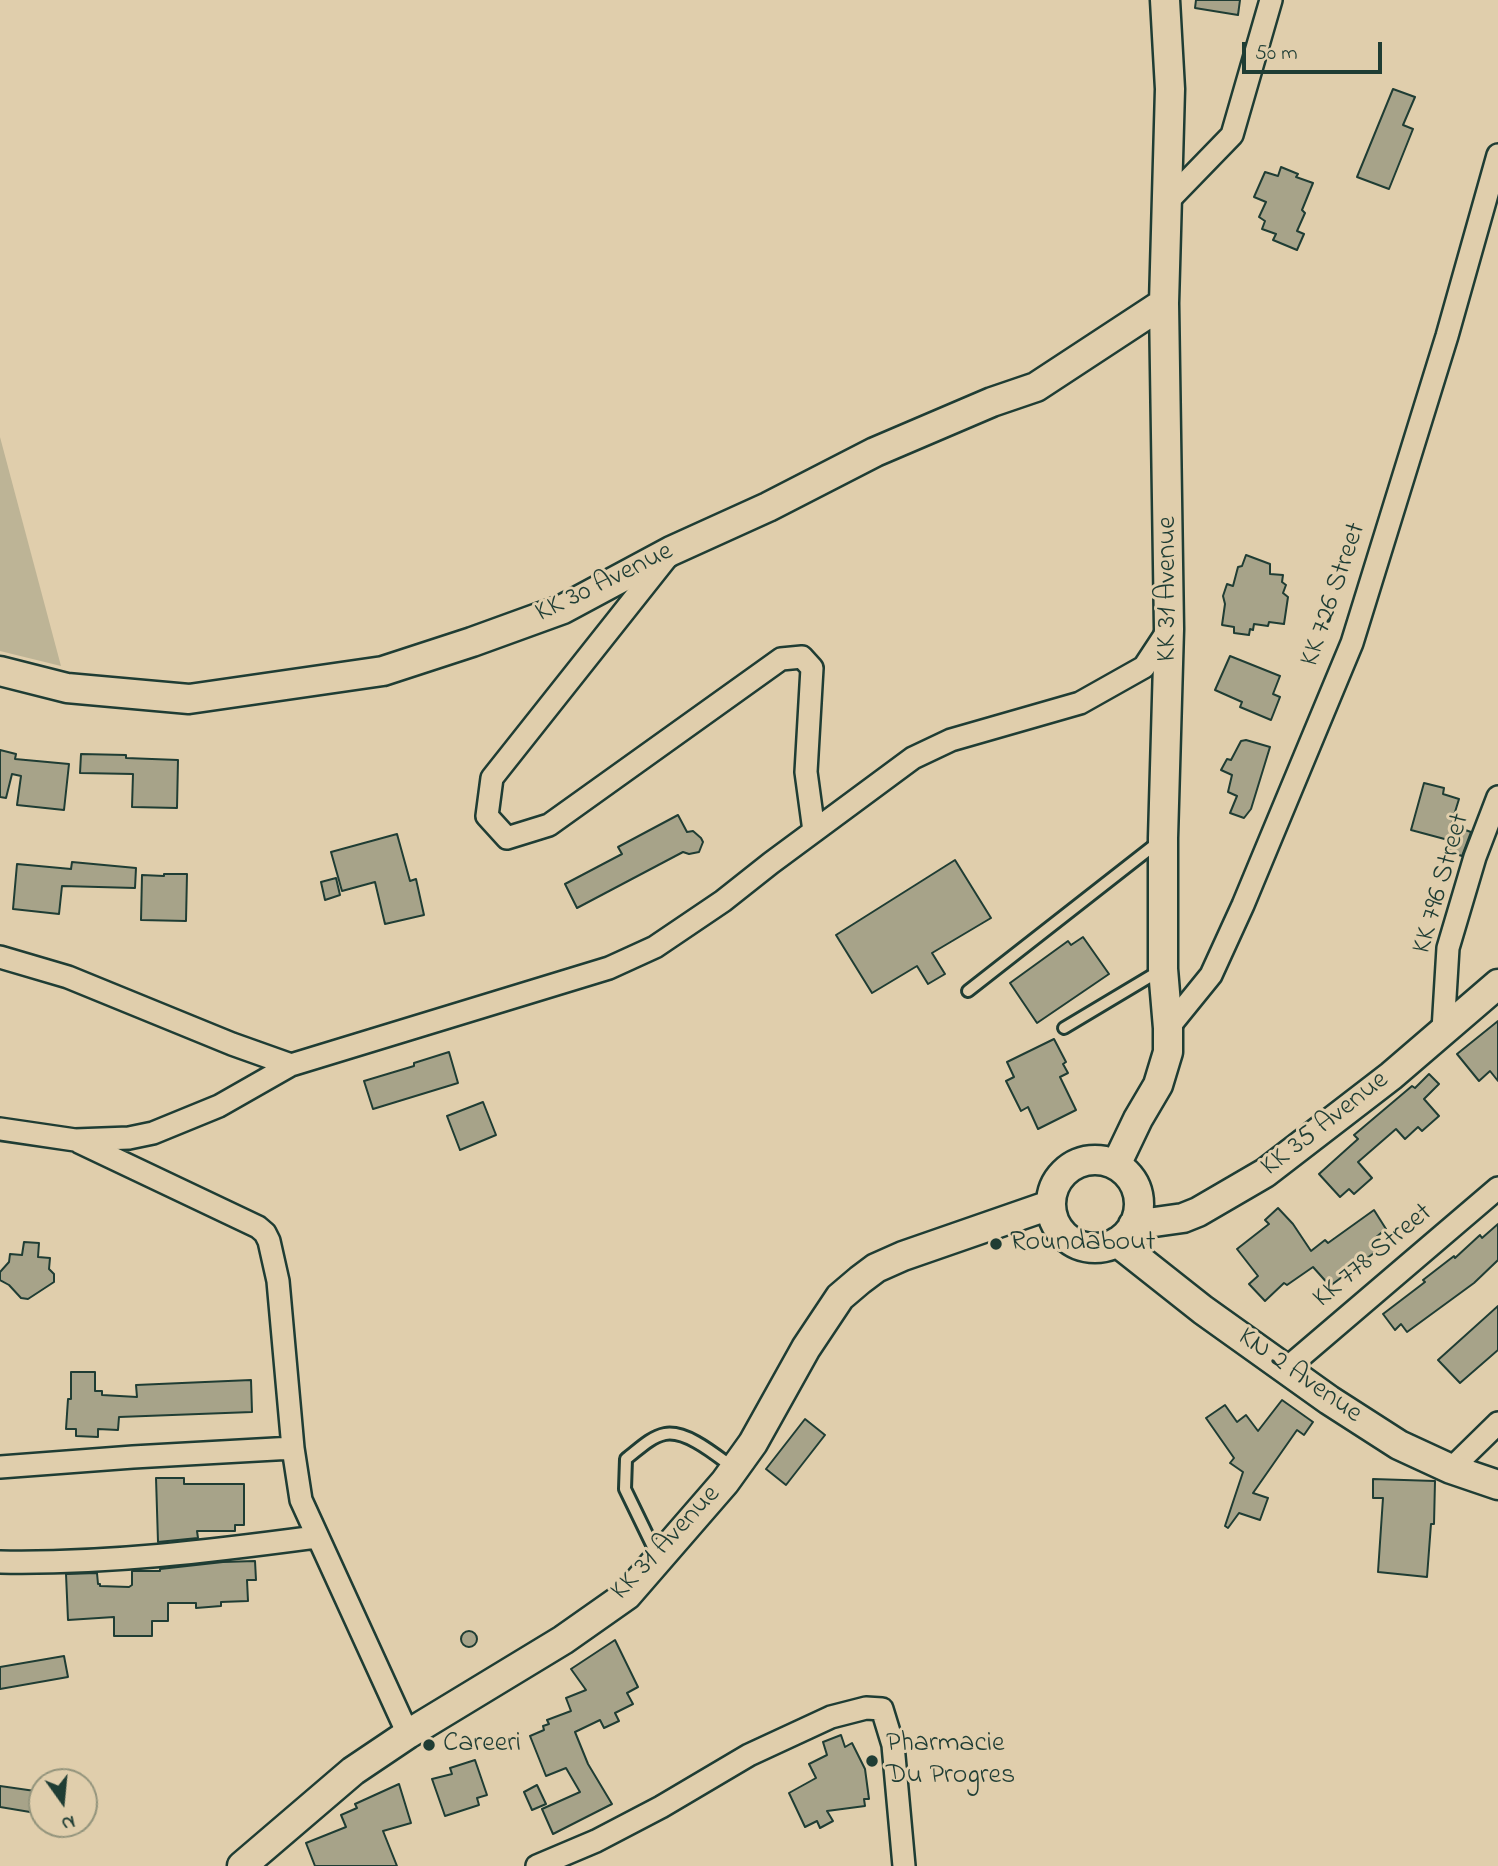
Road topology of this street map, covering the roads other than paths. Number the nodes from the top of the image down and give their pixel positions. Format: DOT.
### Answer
graph roads {
  1 [pos="1165,0"];
  2 [pos="1271,0"];
  3 [pos="1498,155"];
  4 [pos="1167,202"];
  5 [pos="1164,303"];
  6 [pos="671,551"];
  7 [pos="1170,629"];
  8 [pos="0,671"];
  9 [pos="1498,797"];
  10 [pos="814,831"];
  11 [pos="1163,838"];
  12 [pos="0,957"];
  13 [pos="1163,969"];
  14 [pos="1498,984"];
  15 [pos="968,990"];
  16 [pos="1064,1028"];
  17 [pos="1168,1028"];
  18 [pos="1443,1030"];
  19 [pos="290,1065"];
  20 [pos="0,1129"];
  21 [pos="75,1140"];
  22 [pos="1116,1166"];
  23 [pos="1498,1188"];
  24 [pos="1050,1205"];
  25 [pos="1125,1233"];
  26 [pos="1286,1369"];
  27 [pos="1498,1423"];
  28 [pos="293,1448"];
  29 [pos="0,1468"];
  30 [pos="734,1469"];
  31 [pos="1451,1469"];
  32 [pos="1498,1485"];
  33 [pos="316,1537"];
  34 [pos="659,1558"];
  35 [pos="0,1562"];
  36 [pos="408,1734"];
  37 [pos="242,1866"];
  38 [pos="537,1866"];
  39 [pos="904,1866"];
  1 -- 4 [label="main road, KK 31 Avenue"];
  2 -- 4 [label="street"];
  3 -- 17 [label="street, KK 726 Street"];
  4 -- 5 [label="main road, KK 31 Avenue"];
  5 -- 6 [label="main road, KK 30 Avenue"];
  5 -- 7 [label="main road, KK 31 Avenue"];
  6 -- 8 [label="main road, KK 30 Avenue"];
  6 -- 10 [label="street"];
  7 -- 10 [label="street"];
  7 -- 11 [label="main road, KK 31 Avenue"];
  9 -- 18 [label="street, KK 796 Street"];
  10 -- 19 [label="street"];
  11 -- 13 [label="main road, KK 31 Avenue"];
  11 -- 15 [label="lane"];
  12 -- 19 [label="street"];
  13 -- 16 [label="lane"];
  13 -- 17 [label="main road, KK 31 Avenue"];
  14 -- 18 [label="main road, KK 35 Avenue"];
  17 -- 22 [label="main road, KK 31 Avenue"];
  18 -- 25 [label="main road, KK 35 Avenue"];
  19 -- 21 [label="street"];
  20 -- 21 [label="street"];
  21 -- 28 [label="street"];
  22 -- 24 [label="main road"];
  22 -- 25 [label="main road"];
  23 -- 26 [label="street, KK 778 Street"];
  24 -- 25 [label="main road"];
  24 -- 30 [label="main road, KK 31 Avenue"];
  25 -- 26 [label="main road, KN 2 Avenue"];
  26 -- 31 [label="main road, KN 2 Avenue"];
  27 -- 31 [label="street"];
  28 -- 29 [label="street"];
  28 -- 33 [label="street"];
  30 -- 34 [label="main road, KK 31 Avenue"];
  30 -- 34 [label="lane"];
  31 -- 32 [label="main road, KN 2 Avenue"];
  33 -- 35 [label="street"];
  33 -- 36 [label="street"];
  34 -- 36 [label="main road, KK 31 Avenue"];
  36 -- 37 [label="main road, KK 31 Avenue"];
  38 -- 39 [label="street"];
}
